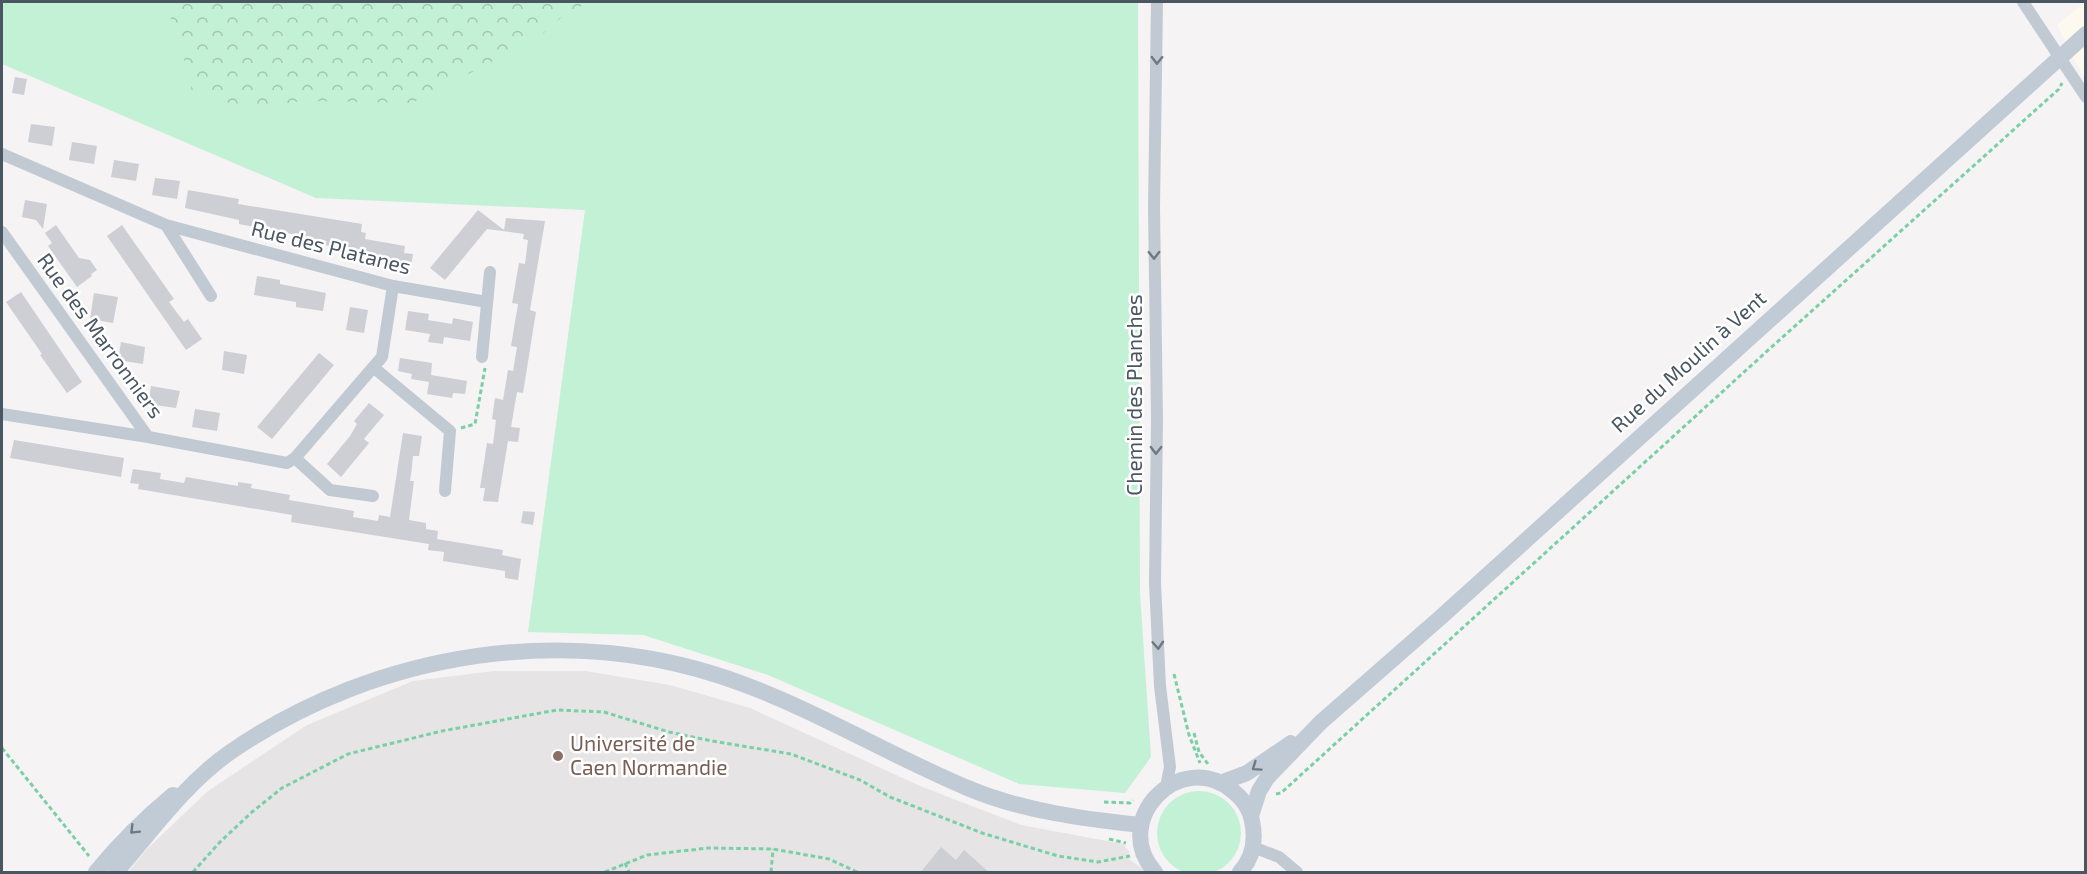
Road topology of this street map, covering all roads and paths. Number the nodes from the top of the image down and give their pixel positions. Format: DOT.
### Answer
graph roads {
  1 [pos="1157,2"];
  2 [pos="2023,2"];
  3 [pos="2085,34"];
  4 [pos="2060,56"];
  5 [pos="2069,72"];
  6 [pos="2085,97"];
  7 [pos="2,154"];
  8 [pos="166,225"];
  9 [pos="2,232"];
  10 [pos="490,272"];
  11 [pos="393,286"];
  12 [pos="211,296"];
  13 [pos="487,302"];
  14 [pos="482,357"];
  15 [pos="373,368"];
  16 [pos="2,414"];
  17 [pos="450,431"];
  18 [pos="148,437"];
  19 [pos="295,458"];
  20 [pos="445,491"];
  21 [pos="373,496"];
  22 [pos="1180,700"];
  23 [pos="1321,722"];
  24 [pos="1194,733"];
  25 [pos="2,748"];
  26 [pos="1217,775"];
  27 [pos="1166,787"];
  28 [pos="1274,795"];
  29 [pos="1139,796"];
  30 [pos="1104,802"];
  31 [pos="1251,816"];
  32 [pos="1141,825"];
  33 [pos="1108,838"];
  34 [pos="1253,847"];
  35 [pos="773,849"];
  36 [pos="625,863"];
  37 [pos="104,870"];
  38 [pos="193,873"];
  39 [pos="605,873"];
  40 [pos="629,873"];
  41 [pos="771,873"];
  42 [pos="857,873"];
  43 [pos="1155,873"];
  44 [pos="1240,873"];
  45 [pos="1297,873"];
  1 -- 27 [label="street, Chemin des Planches, one-way"];
  2 -- 4 [label="street"];
  3 -- 4 [label="main road, Rue du Moulin à Vent"];
  4 -- 5 [label="street"];
  4 -- 23 [label="main road, Rue du Moulin à Vent"];
  5 -- 6 [label="street"];
  5 -- 28 [label="path"];
  7 -- 8 [label="street, Rue des Platanes"];
  8 -- 11 [label="street, Rue des Platanes"];
  8 -- 12 [label="street"];
  9 -- 18 [label="street, Rue des Marronniers"];
  10 -- 13 [label="street"];
  11 -- 13 [label="street, Rue des Platanes"];
  11 -- 15 [label="street"];
  13 -- 14 [label="street"];
  14 -- 17 [label="path"];
  15 -- 17 [label="street"];
  15 -- 19 [label="street"];
  16 -- 18 [label="street"];
  17 -- 20 [label="street"];
  18 -- 19 [label="street, Rue des Marronniers"];
  19 -- 21 [label="street"];
  22 -- 26 [label="path"];
  23 -- 26 [label="main road, one-way"];
  23 -- 31 [label="main road"];
  24 -- 26 [label="path"];
  25 -- 37 [label="path"];
  26 -- 27 [label="main road"];
  26 -- 31 [label="main road"];
  27 -- 32 [label="main road"];
  29 -- 30 [label="path"];
  31 -- 34 [label="main road"];
  32 -- 37 [label="main road"];
  32 -- 43 [label="main road"];
  33 -- 38 [label="path"];
  34 -- 44 [label="main road"];
  34 -- 45 [label="street"];
  35 -- 36 [label="path"];
  35 -- 41 [label="path"];
  35 -- 42 [label="path"];
  36 -- 39 [label="path"];
  36 -- 40 [label="path"];
}
